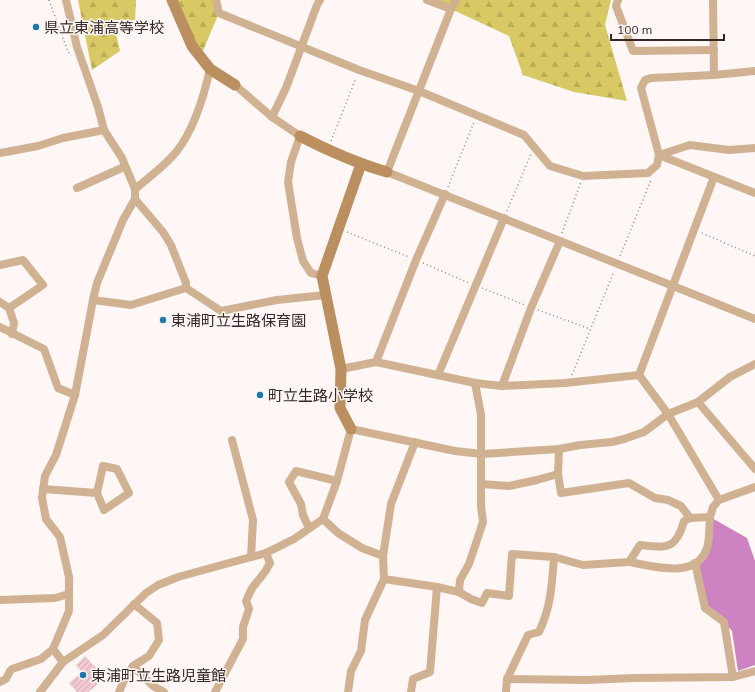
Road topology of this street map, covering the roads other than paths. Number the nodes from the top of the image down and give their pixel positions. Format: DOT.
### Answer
graph roads {
  1 [pos="66,0"];
  2 [pos="172,0"];
  3 [pos="216,0"];
  4 [pos="320,0"];
  5 [pos="427,0"];
  6 [pos="456,0"];
  7 [pos="618,0"];
  8 [pos="713,0"];
  9 [pos="451,9"];
  10 [pos="302,46"];
  11 [pos="714,50"];
  12 [pos="210,69"];
  13 [pos="755,71"];
  14 [pos="714,75"];
  15 [pos="235,85"];
  16 [pos="418,91"];
  17 [pos="272,117"];
  18 [pos="104,130"];
  19 [pos="300,136"];
  20 [pos="755,148"];
  21 [pos="0,153"];
  22 [pos="659,155"];
  23 [pos="361,164"];
  24 [pos="124,167"];
  25 [pos="387,172"];
  26 [pos="714,177"];
  27 [pos="77,188"];
  28 [pos="135,189"];
  29 [pos="755,193"];
  30 [pos="445,194"];
  31 [pos="135,199"];
  32 [pos="504,218"];
  33 [pos="560,240"];
  34 [pos="0,265"];
  35 [pos="322,276"];
  36 [pos="673,286"];
  37 [pos="186,288"];
  38 [pos="325,296"];
  39 [pos="93,300"];
  40 [pos="0,302"];
  41 [pos="9,308"];
  42 [pos="755,320"];
  43 [pos="0,328"];
  44 [pos="12,334"];
  45 [pos="376,362"];
  46 [pos="755,364"];
  47 [pos="341,369"];
  48 [pos="438,375"];
  49 [pos="639,375"];
  50 [pos="475,383"];
  51 [pos="502,386"];
  52 [pos="75,395"];
  53 [pos="698,402"];
  54 [pos="668,414"];
  55 [pos="351,429"];
  56 [pos="232,440"];
  57 [pos="415,442"];
  58 [pos="558,449"];
  59 [pos="482,454"];
  60 [pos="755,469"];
  61 [pos="558,474"];
  62 [pos="337,480"];
  63 [pos="481,484"];
  64 [pos="755,487"];
  65 [pos="43,489"];
  66 [pos="98,493"];
  67 [pos="719,500"];
  68 [pos="710,517"];
  69 [pos="690,518"];
  70 [pos="323,519"];
  71 [pos="309,528"];
  72 [pos="266,553"];
  73 [pos="383,556"];
  74 [pos="251,557"];
  75 [pos="554,557"];
  76 [pos="629,562"];
  77 [pos="695,563"];
  78 [pos="384,580"];
  79 [pos="437,587"];
  80 [pos="459,592"];
  81 [pos="69,594"];
  82 [pos="0,600"];
  83 [pos="134,604"];
  84 [pos="53,649"];
  85 [pos="63,662"];
  86 [pos="133,666"];
  87 [pos="755,670"];
  88 [pos="733,677"];
  89 [pos="507,679"];
  90 [pos="0,682"];
  91 [pos="40,692"];
  92 [pos="119,692"];
  93 [pos="164,692"];
  94 [pos="215,692"];
  95 [pos="348,692"];
  96 [pos="412,692"];
  97 [pos="506,692"];
  1 -- 18 [label="street"];
  2 -- 12 [label="street"];
  3 -- 10 [label="street"];
  4 -- 10 [label="street"];
  5 -- 9 [label="street"];
  6 -- 9 [label="street"];
  7 -- 11 [label="street"];
  8 -- 11 [label="street"];
  9 -- 16 [label="street"];
  10 -- 16 [label="street"];
  10 -- 17 [label="street"];
  11 -- 14 [label="street"];
  12 -- 15 [label="street"];
  12 -- 28 [label="street"];
  13 -- 14 [label="street"];
  14 -- 22 [label="street"];
  15 -- 17 [label="street"];
  16 -- 22 [label="street"];
  16 -- 25 [label="street"];
  17 -- 19 [label="street"];
  18 -- 21 [label="street"];
  18 -- 24 [label="street"];
  19 -- 23 [label="street"];
  19 -- 35 [label="street"];
  20 -- 22 [label="street"];
  22 -- 26 [label="street"];
  23 -- 25 [label="street"];
  23 -- 35 [label="street"];
  24 -- 27 [label="street"];
  24 -- 28 [label="street"];
  25 -- 30 [label="street"];
  26 -- 29 [label="street"];
  26 -- 36 [label="street"];
  28 -- 31 [label="street"];
  30 -- 32 [label="street"];
  30 -- 45 [label="street"];
  31 -- 37 [label="street"];
  31 -- 39 [label="street"];
  32 -- 33 [label="street"];
  32 -- 48 [label="street"];
  33 -- 36 [label="street"];
  33 -- 51 [label="street"];
  34 -- 41 [label="street"];
  35 -- 38 [label="street"];
  36 -- 42 [label="street"];
  36 -- 49 [label="street"];
  37 -- 38 [label="street"];
  37 -- 39 [label="street"];
  38 -- 47 [label="street"];
  39 -- 52 [label="street"];
  40 -- 41 [label="street"];
  41 -- 44 [label="street"];
  43 -- 44 [label="street"];
  44 -- 52 [label="street"];
  45 -- 47 [label="street"];
  45 -- 48 [label="street"];
  46 -- 53 [label="street"];
  47 -- 55 [label="street"];
  48 -- 50 [label="street"];
  49 -- 51 [label="street"];
  49 -- 54 [label="street"];
  50 -- 51 [label="street"];
  50 -- 59 [label="street"];
  52 -- 65 [label="street"];
  53 -- 54 [label="street"];
  53 -- 60 [label="street"];
  54 -- 58 [label="street"];
  54 -- 67 [label="street"];
  55 -- 57 [label="street"];
  55 -- 62 [label="street"];
  56 -- 74 [label="street"];
  57 -- 59 [label="street"];
  57 -- 73 [label="street"];
  58 -- 59 [label="street"];
  58 -- 61 [label="street"];
  59 -- 63 [label="street"];
  61 -- 63 [label="street"];
  61 -- 69 [label="street"];
  62 -- 70 [label="street"];
  62 -- 71 [label="street"];
  63 -- 80 [label="street"];
  64 -- 67 [label="street"];
  65 -- 66 [label="street"];
  65 -- 81 [label="street"];
  66 -- 66 [label="street"];
  67 -- 68 [label="street"];
  68 -- 69 [label="street"];
  68 -- 77 [label="street"];
  69 -- 76 [label="street"];
  70 -- 71 [label="street"];
  70 -- 73 [label="street"];
  71 -- 72 [label="street"];
  72 -- 74 [label="street"];
  72 -- 94 [label="street"];
  73 -- 78 [label="street"];
  74 -- 83 [label="street"];
  75 -- 76 [label="street"];
  75 -- 80 [label="street"];
  75 -- 89 [label="street"];
  76 -- 77 [label="street"];
  77 -- 88 [label="street"];
  78 -- 79 [label="street"];
  78 -- 95 [label="street"];
  79 -- 80 [label="street"];
  79 -- 96 [label="street"];
  81 -- 82 [label="street"];
  81 -- 84 [label="street"];
  83 -- 85 [label="street"];
  83 -- 86 [label="street"];
  84 -- 85 [label="street"];
  84 -- 90 [label="street"];
  85 -- 91 [label="street"];
  86 -- 92 [label="street"];
  86 -- 93 [label="street"];
  87 -- 88 [label="street"];
  88 -- 89 [label="street"];
  89 -- 97 [label="street"];
}
